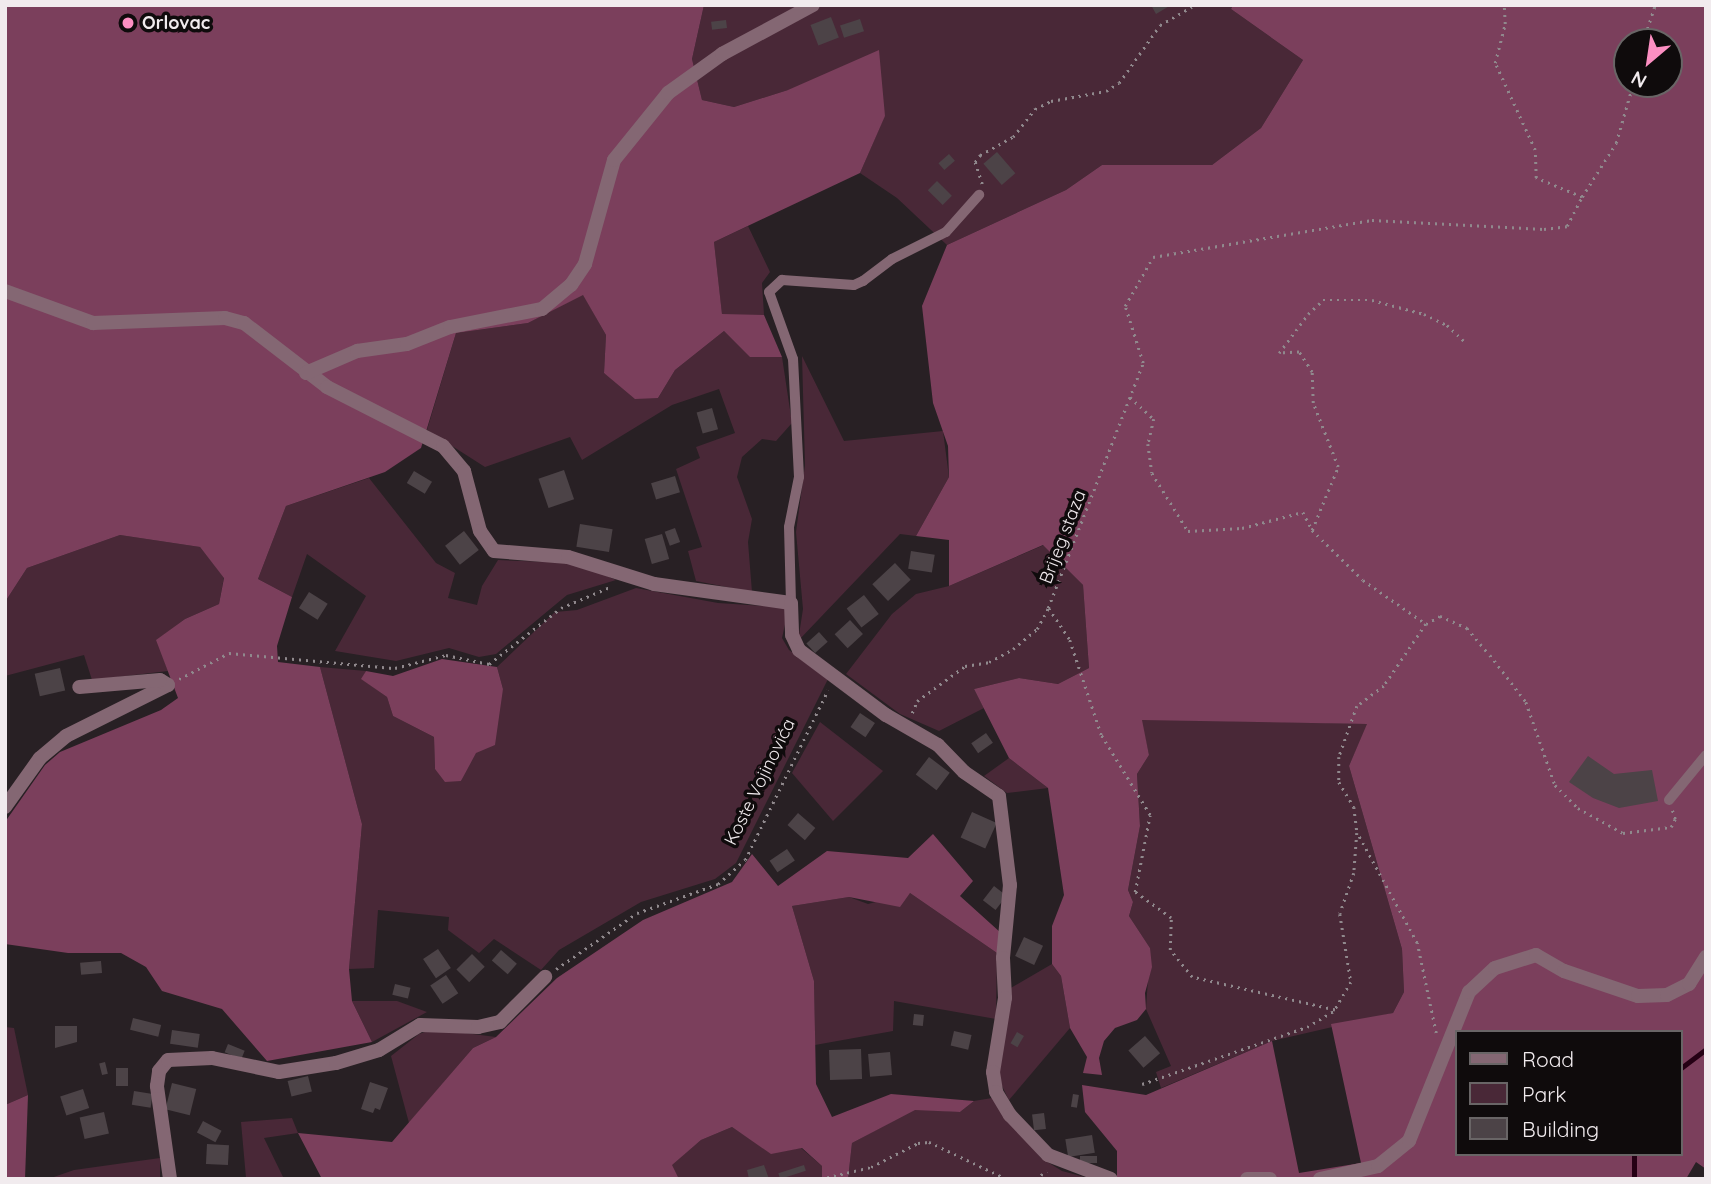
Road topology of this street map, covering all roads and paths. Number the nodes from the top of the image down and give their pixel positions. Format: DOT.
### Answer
graph roads {
  1 [pos="813,5"];
  2 [pos="1194,5"];
  3 [pos="1504,5"];
  4 [pos="1655,5"];
  5 [pos="1648,28"];
  6 [pos="1629,98"];
  7 [pos="979,195"];
  8 [pos="1582,197"];
  9 [pos="5,291"];
  10 [pos="1465,342"];
  11 [pos="306,373"];
  12 [pos="1130,397"];
  13 [pos="1312,530"];
  14 [pos="612,586"];
  15 [pos="791,603"];
  16 [pos="1048,608"];
  17 [pos="1426,624"];
  18 [pos="837,676"];
  19 [pos="169,685"];
  20 [pos="79,687"];
  21 [pos="906,727"];
  22 [pos="1706,755"];
  23 [pos="1669,800"];
  24 [pos="5,807"];
  25 [pos="1357,833"];
  26 [pos="1706,957"];
  27 [pos="545,977"];
  28 [pos="1335,1010"];
  29 [pos="1439,1065"];
  30 [pos="1142,1084"];
  31 [pos="170,1179"];
  32 [pos="820,1179"];
  33 [pos="1007,1179"];
  34 [pos="1111,1179"];
  35 [pos="1247,1179"];
  36 [pos="1270,1179"];
  37 [pos="1320,1179"];
  1 -- 11 [label="street"];
  2 -- 7 [label="path"];
  3 -- 8 [label="path"];
  4 -- 5 [label="path"];
  6 -- 8 [label="path"];
  7 -- 15 [label="lane"];
  8 -- 12 [label="path, Brijeg staza"];
  9 -- 11 [label="street"];
  10 -- 13 [label="path"];
  11 -- 15 [label="street"];
  12 -- 13 [label="path"];
  12 -- 16 [label="path, Brijeg staza"];
  13 -- 17 [label="path"];
  14 -- 19 [label="path"];
  15 -- 18 [label="street"];
  16 -- 21 [label="path"];
  16 -- 28 [label="path, Brijeg staza"];
  17 -- 23 [label="path"];
  17 -- 25 [label="path"];
  18 -- 21 [label="street"];
  18 -- 27 [label="path, Koste Vojinovića"];
  19 -- 20 [label="street"];
  19 -- 24 [label="street"];
  21 -- 34 [label="street"];
  22 -- 23 [label="lane"];
  25 -- 28 [label="path"];
  25 -- 29 [label="path"];
  26 -- 29 [label="street"];
  27 -- 31 [label="street"];
  28 -- 30 [label="path"];
  29 -- 37 [label="street"];
  32 -- 33 [label="path"];
  35 -- 36 [label="street"];
}
